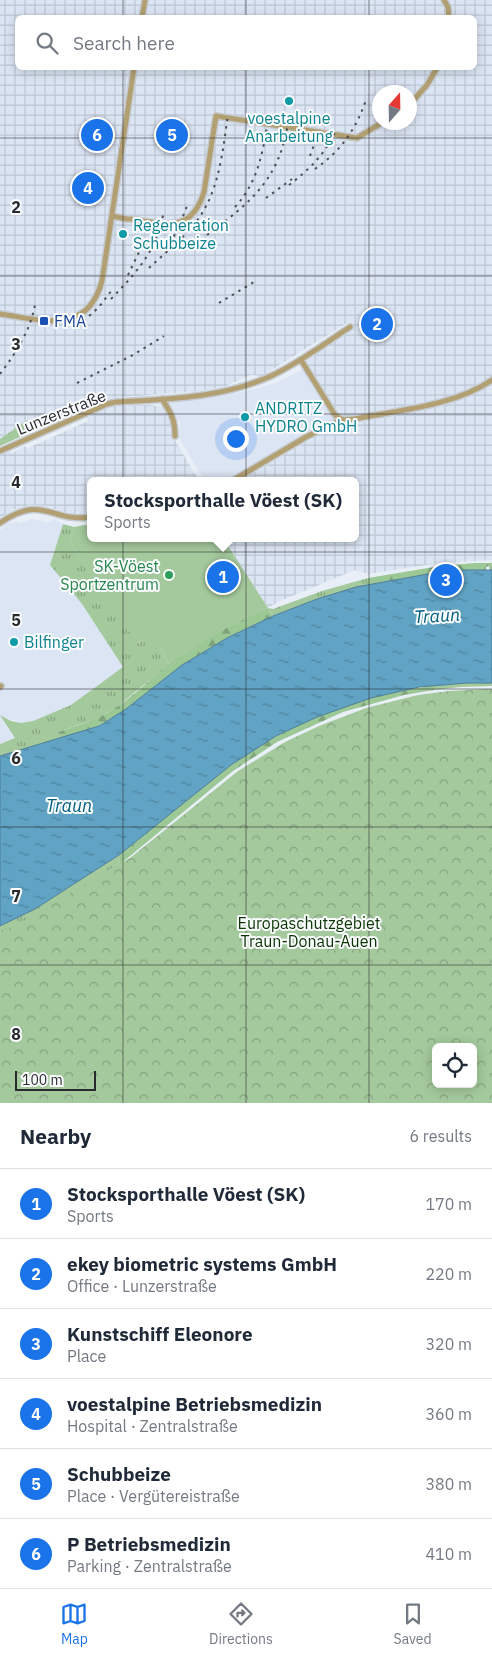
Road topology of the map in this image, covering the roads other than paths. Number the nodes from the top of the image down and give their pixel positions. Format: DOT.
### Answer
graph roads {
  1 [pos="145,0"];
  2 [pos="444,0"];
  3 [pos="142,15"];
  4 [pos="449,15"];
  5 [pos="134,70"];
  6 [pos="436,70"];
  7 [pos="417,96"];
  8 [pos="372,129"];
  9 [pos="112,216"];
  10 [pos="0,314"];
  11 [pos="350,327"];
  12 [pos="301,360"];
  13 [pos="492,380"];
  14 [pos="162,399"];
  15 [pos="340,418"];
  16 [pos="175,436"];
  17 [pos="0,451"];
  18 [pos="239,477"];
  19 [pos="87,517"];
  20 [pos="0,522"];
  1 -- 3 [label="street"];
  2 -- 4 [label="street"];
  5 -- 9 [label="street"];
  6 -- 7 [label="street"];
  8 -- 9 [label="street"];
  9 -- 10 [label="street"];
  11 -- 12 [label="street, Lunzerstraße"];
  12 -- 14 [label="street, Lunzerstraße"];
  12 -- 15 [label="street"];
  13 -- 15 [label="street"];
  14 -- 16 [label="street"];
  14 -- 17 [label="street, Lunzerstraße"];
  15 -- 18 [label="street"];
  19 -- 20 [label="street"];
}
